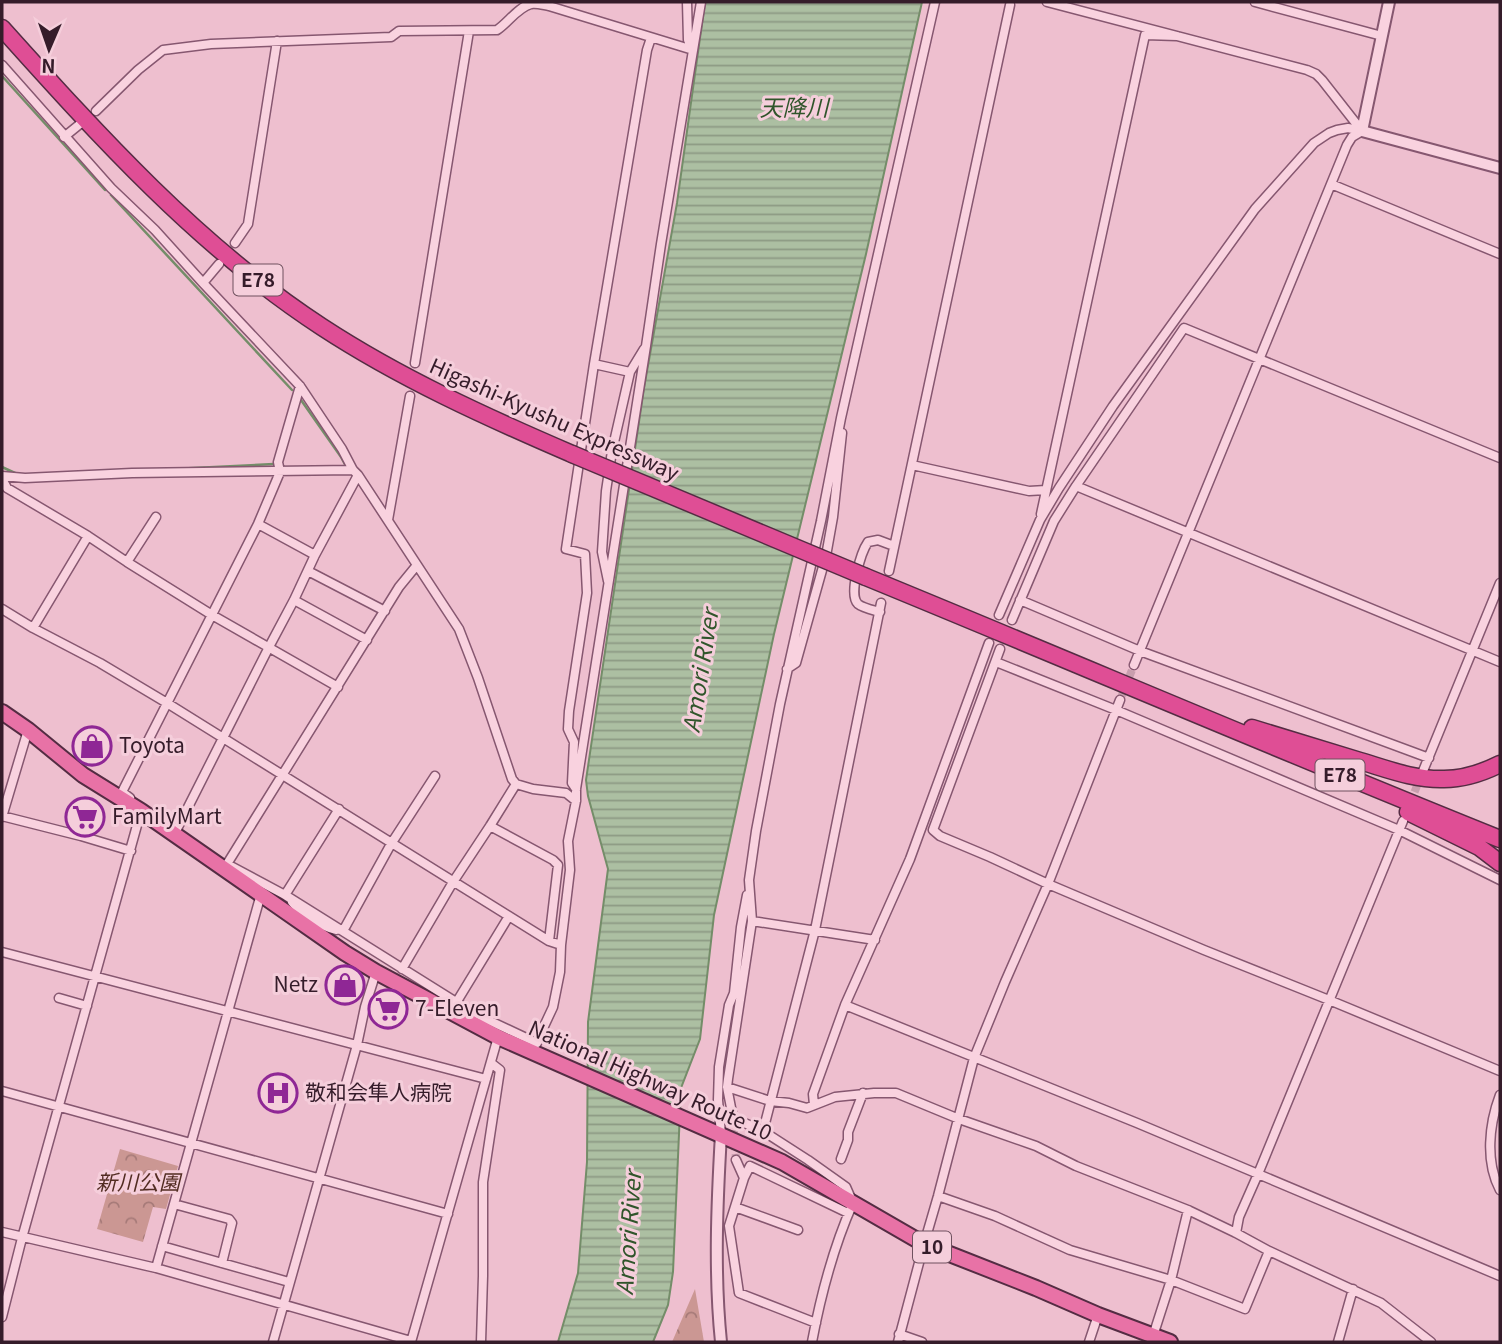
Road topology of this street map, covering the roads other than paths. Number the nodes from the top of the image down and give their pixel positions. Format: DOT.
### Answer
graph roads {
  1 [pos="687,2"];
  2 [pos="701,2"];
  3 [pos="935,2"];
  4 [pos="1048,2"];
  5 [pos="1255,2"];
  6 [pos="1389,2"];
  7 [pos="1270,4"];
  8 [pos="1010,5"];
  9 [pos="2,28"];
  10 [pos="469,31"];
  11 [pos="1177,36"];
  12 [pos="1382,36"];
  13 [pos="651,38"];
  14 [pos="277,41"];
  15 [pos="693,50"];
  16 [pos="2,65"];
  17 [pos="96,111"];
  18 [pos="80,124"];
  19 [pos="1362,131"];
  20 [pos="64,137"];
  21 [pos="1500,168"];
  22 [pos="1331,184"];
  23 [pos="235,243"];
  24 [pos="1500,254"];
  25 [pos="219,264"];
  26 [pos="203,283"];
  27 [pos="646,346"];
  28 [pos="1260,358"];
  29 [pos="415,363"];
  30 [pos="594,364"];
  31 [pos="630,372"];
  32 [pos="300,386"];
  33 [pos="410,396"];
  34 [pos="1500,458"];
  35 [pos="912,465"];
  36 [pos="280,472"];
  37 [pos="356,472"];
  38 [pos="2,477"];
  39 [pos="1076,486"];
  40 [pos="1046,490"];
  41 [pos="156,517"];
  42 [pos="388,520"];
  43 [pos="1040,520"];
  44 [pos="258,524"];
  45 [pos="1188,533"];
  46 [pos="88,536"];
  47 [pos="894,546"];
  48 [pos="315,555"];
  49 [pos="127,562"];
  50 [pos="417,565"];
  51 [pos="889,570"];
  52 [pos="308,571"];
  53 [pos="1500,583"];
  54 [pos="609,588"];
  55 [pos="294,600"];
  56 [pos="1020,600"];
  57 [pos="2,609"];
  58 [pos="384,611"];
  59 [pos="212,615"];
  60 [pos="999,615"];
  61 [pos="1012,620"];
  62 [pos="33,628"];
  63 [pos="367,640"];
  64 [pos="269,647"];
  65 [pos="1473,650"];
  66 [pos="1140,651"];
  67 [pos="996,662"];
  68 [pos="1500,662"];
  69 [pos="1134,665"];
  70 [pos="1095,671"];
  71 [pos="338,687"];
  72 [pos="1120,700"];
  73 [pos="167,703"];
  74 [pos="1181,707"];
  75 [pos="1116,710"];
  76 [pos="2,712"];
  77 [pos="28,730"];
  78 [pos="223,738"];
  79 [pos="1429,758"];
  80 [pos="1500,764"];
  81 [pos="1329,771"];
  82 [pos="1423,771"];
  83 [pos="282,775"];
  84 [pos="435,776"];
  85 [pos="516,785"];
  86 [pos="576,789"];
  87 [pos="576,802"];
  88 [pos="339,809"];
  89 [pos="141,811"];
  90 [pos="2,817"];
  91 [pos="491,826"];
  92 [pos="1401,826"];
  93 [pos="1500,828"];
  94 [pos="177,829"];
  95 [pos="1500,839"];
  96 [pos="391,844"];
  97 [pos="131,851"];
  98 [pos="1500,863"];
  99 [pos="228,864"];
  100 [pos="749,880"];
  101 [pos="1500,880"];
  102 [pos="453,882"];
  103 [pos="1048,884"];
  104 [pos="261,893"];
  105 [pos="285,895"];
  106 [pos="509,916"];
  107 [pos="752,921"];
  108 [pos="309,923"];
  109 [pos="815,930"];
  110 [pos="344,931"];
  111 [pos="875,940"];
  112 [pos="549,941"];
  113 [pos="561,945"];
  114 [pos="2,952"];
  115 [pos="402,969"];
  116 [pos="376,972"];
  117 [pos="96,976"];
  118 [pos="59,998"];
  119 [pos="1329,1000"];
  120 [pos="456,1003"];
  121 [pos="845,1005"];
  122 [pos="87,1006"];
  123 [pos="228,1011"];
  124 [pos="498,1037"];
  125 [pos="357,1045"];
  126 [pos="538,1051"];
  127 [pos="731,1055"];
  128 [pos="974,1058"];
  129 [pos="491,1063"];
  130 [pos="1500,1072"];
  131 [pos="718,1077"];
  132 [pos="486,1079"];
  133 [pos="727,1087"];
  134 [pos="2,1091"];
  135 [pos="863,1093"];
  136 [pos="1500,1095"];
  137 [pos="770,1101"];
  138 [pos="814,1105"];
  139 [pos="59,1107"];
  140 [pos="959,1119"];
  141 [pos="763,1131"];
  142 [pos="721,1134"];
  143 [pos="191,1143"];
  144 [pos="841,1159"];
  145 [pos="736,1160"];
  146 [pos="1258,1174"];
  147 [pos="319,1178"];
  148 [pos="744,1178"];
  149 [pos="1500,1190"];
  150 [pos="939,1196"];
  151 [pos="173,1204"];
  152 [pos="735,1207"];
  153 [pos="851,1208"];
  154 [pos="1188,1210"];
  155 [pos="448,1214"];
  156 [pos="716,1226"];
  157 [pos="729,1226"];
  158 [pos="798,1230"];
  159 [pos="2,1232"];
  160 [pos="1236,1233"];
  161 [pos="22,1238"];
  162 [pos="924,1244"];
  163 [pos="162,1246"];
  164 [pos="1269,1251"];
  165 [pos="222,1263"];
  166 [pos="156,1268"];
  167 [pos="1500,1276"];
  168 [pos="1171,1280"];
  169 [pos="289,1282"];
  170 [pos="1353,1289"];
  171 [pos="283,1305"];
  172 [pos="1098,1315"];
  173 [pos="2,1317"];
  174 [pos="816,1324"];
  175 [pos="899,1338"];
  176 [pos="1160,1339"];
  177 [pos="273,1342"];
  178 [pos="411,1342"];
  179 [pos="481,1342"];
  180 [pos="722,1342"];
  181 [pos="812,1342"];
  182 [pos="922,1342"];
  183 [pos="1089,1342"];
  184 [pos="1338,1342"];
  185 [pos="1431,1342"];
  1 -- 15 [label="street"];
  2 -- 15 [label="street"];
  3 -- 100 [label="street"];
  4 -- 11 [label="street"];
  5 -- 7 [label="street"];
  6 -- 12 [label="street"];
  7 -- 12 [label="street"];
  8 -- 35 [label="street"];
  9 -- 70 [label="highway, Higashi-Kyushu Expressway / E78, bridge"];
  10 -- 13 [label="street"];
  10 -- 14 [label="street"];
  10 -- 29 [label="street"];
  11 -- 19 [label="street"];
  11 -- 40 [label="street"];
  12 -- 19 [label="street"];
  13 -- 15 [label="street"];
  13 -- 30 [label="street"];
  14 -- 17 [label="street"];
  14 -- 23 [label="street"];
  15 -- 27 [label="street"];
  16 -- 20 [label="street"];
  18 -- 20 [label="street"];
  19 -- 21 [label="street"];
  19 -- 22 [label="street"];
  19 -- 43 [label="street"];
  20 -- 26 [label="street"];
  22 -- 24 [label="street"];
  22 -- 28 [label="street"];
  25 -- 26 [label="street"];
  26 -- 32 [label="street"];
  27 -- 31 [label="street"];
  27 -- 54 [label="street"];
  28 -- 34 [label="street"];
  28 -- 39 [label="street"];
  28 -- 45 [label="street"];
  30 -- 31 [label="street"];
  30 -- 86 [label="street"];
  31 -- 54 [label="street"];
  32 -- 36 [label="street"];
  32 -- 37 [label="street"];
  33 -- 42 [label="street"];
  35 -- 40 [label="street"];
  35 -- 47 [label="street"];
  36 -- 37 [label="street"];
  36 -- 38 [label="street"];
  36 -- 44 [label="street"];
  37 -- 42 [label="street"];
  37 -- 48 [label="street"];
  38 -- 46 [label="street"];
  39 -- 45 [label="street"];
  39 -- 56 [label="street"];
  40 -- 43 [label="street"];
  41 -- 49 [label="street"];
  42 -- 50 [label="street"];
  43 -- 60 [label="street"];
  44 -- 48 [label="street"];
  44 -- 59 [label="street"];
  45 -- 65 [label="street"];
  45 -- 66 [label="street"];
  46 -- 49 [label="street"];
  46 -- 62 [label="street"];
  47 -- 51 [label="street"];
  47 -- 109 [label="street"];
  48 -- 52 [label="street"];
  49 -- 59 [label="street"];
  50 -- 58 [label="street"];
  50 -- 85 [label="street"];
  52 -- 55 [label="street"];
  52 -- 58 [label="street"];
  53 -- 65 [label="street"];
  54 -- 86 [label="street"];
  55 -- 63 [label="street"];
  55 -- 64 [label="street"];
  56 -- 61 [label="street"];
  56 -- 66 [label="street"];
  57 -- 62 [label="street"];
  58 -- 63 [label="street"];
  59 -- 64 [label="street"];
  59 -- 73 [label="street"];
  62 -- 73 [label="street"];
  63 -- 71 [label="street"];
  64 -- 71 [label="street"];
  64 -- 78 [label="street"];
  65 -- 68 [label="street"];
  65 -- 79 [label="street"];
  66 -- 69 [label="street"];
  66 -- 79 [label="street"];
  67 -- 75 [label="street"];
  67 -- 103 [label="street"];
  67 -- 111 [label="street"];
  70 -- 74 [label="highway, Higashi-Kyushu Expressway / E78"];
  70 -- 80 [label="highway"];
  71 -- 83 [label="street"];
  72 -- 75 [label="street"];
  73 -- 78 [label="street"];
  73 -- 94 [label="street"];
  74 -- 81 [label="highway, Higashi-Kyushu Expressway / E78"];
  74 -- 93 [label="highway, Higashi-Kyushu Expressway / E78"];
  75 -- 92 [label="street"];
  75 -- 103 [label="street"];
  76 -- 77 [label="highway, National Highway Route 10 / 10"];
  77 -- 89 [label="highway, National Highway Route 10 / 10"];
  77 -- 90 [label="street"];
  78 -- 83 [label="street"];
  78 -- 94 [label="street"];
  79 -- 82 [label="street"];
  81 -- 95 [label="highway, Higashi-Kyushu Expressway / E78"];
  81 -- 98 [label="highway"];
  83 -- 88 [label="street"];
  83 -- 99 [label="street"];
  84 -- 96 [label="street"];
  85 -- 87 [label="street"];
  85 -- 91 [label="street"];
  86 -- 87 [label="street"];
  87 -- 113 [label="street"];
  88 -- 96 [label="street"];
  88 -- 105 [label="street"];
  89 -- 97 [label="street"];
  89 -- 104 [label="highway, National Highway Route 10 / 10"];
  90 -- 97 [label="street"];
  91 -- 102 [label="street"];
  91 -- 112 [label="street"];
  92 -- 101 [label="street"];
  92 -- 119 [label="street"];
  94 -- 99 [label="street"];
  96 -- 102 [label="street"];
  96 -- 110 [label="street"];
  97 -- 117 [label="street"];
  99 -- 105 [label="street"];
  100 -- 107 [label="street"];
  100 -- 131 [label="street"];
  102 -- 106 [label="street"];
  102 -- 115 [label="street"];
  103 -- 119 [label="street"];
  103 -- 128 [label="street"];
  104 -- 108 [label="highway, National Highway Route 10 / 10"];
  104 -- 123 [label="street"];
  105 -- 108 [label="street"];
  105 -- 110 [label="street"];
  106 -- 112 [label="street"];
  106 -- 120 [label="street"];
  107 -- 109 [label="street"];
  107 -- 127 [label="street"];
  108 -- 110 [label="street"];
  108 -- 116 [label="highway, National Highway Route 10 / 10"];
  109 -- 111 [label="street"];
  109 -- 137 [label="street"];
  110 -- 115 [label="street"];
  111 -- 121 [label="street"];
  112 -- 113 [label="street"];
  113 -- 126 [label="street"];
  114 -- 117 [label="street"];
  115 -- 120 [label="street"];
  116 -- 124 [label="highway, National Highway Route 10 / 10"];
  116 -- 125 [label="street"];
  117 -- 122 [label="street"];
  117 -- 123 [label="street"];
  118 -- 122 [label="street"];
  119 -- 130 [label="street"];
  119 -- 146 [label="street"];
  120 -- 126 [label="street"];
  121 -- 128 [label="street"];
  121 -- 138 [label="street"];
  122 -- 139 [label="street"];
  123 -- 125 [label="street"];
  123 -- 143 [label="street"];
  124 -- 126 [label="highway, National Highway Route 10 / 10"];
  124 -- 129 [label="street"];
  125 -- 132 [label="street"];
  125 -- 147 [label="street"];
  126 -- 142 [label="highway, National Highway Route 10 / 10"];
  127 -- 131 [label="street"];
  127 -- 133 [label="street"];
  128 -- 140 [label="street"];
  128 -- 146 [label="street"];
  129 -- 132 [label="street"];
  129 -- 179 [label="street"];
  131 -- 142 [label="street"];
  132 -- 155 [label="street"];
  133 -- 137 [label="street"];
  133 -- 141 [label="street"];
  134 -- 139 [label="street"];
  135 -- 138 [label="street"];
  135 -- 140 [label="street"];
  135 -- 144 [label="street"];
  136 -- 149 [label="street"];
  137 -- 138 [label="street"];
  137 -- 141 [label="street"];
  139 -- 143 [label="street"];
  139 -- 161 [label="street"];
  140 -- 150 [label="street"];
  140 -- 154 [label="street"];
  141 -- 153 [label="street"];
  142 -- 153 [label="highway, National Highway Route 10 / 10"];
  142 -- 156 [label="street"];
  143 -- 147 [label="street"];
  143 -- 151 [label="street"];
  145 -- 148 [label="street"];
  146 -- 160 [label="street"];
  146 -- 167 [label="street"];
  147 -- 155 [label="street"];
  147 -- 169 [label="street"];
  148 -- 152 [label="street"];
  148 -- 153 [label="street"];
  150 -- 162 [label="street"];
  150 -- 168 [label="street"];
  151 -- 163 [label="street"];
  151 -- 165 [label="street"];
  152 -- 157 [label="street"];
  152 -- 158 [label="street"];
  153 -- 162 [label="highway, National Highway Route 10 / 10"];
  153 -- 174 [label="street"];
  154 -- 160 [label="street"];
  154 -- 168 [label="street"];
  155 -- 178 [label="street"];
  156 -- 157 [label="street"];
  156 -- 180 [label="street"];
  157 -- 174 [label="street"];
  159 -- 161 [label="street"];
  160 -- 164 [label="street"];
  161 -- 166 [label="street"];
  161 -- 173 [label="street"];
  162 -- 172 [label="highway, National Highway Route 10 / 10"];
  162 -- 175 [label="street"];
  163 -- 165 [label="street"];
  163 -- 166 [label="street"];
  164 -- 168 [label="street"];
  164 -- 170 [label="street"];
  165 -- 169 [label="street"];
  166 -- 171 [label="street"];
  168 -- 176 [label="street"];
  169 -- 171 [label="street"];
  170 -- 184 [label="street"];
  170 -- 185 [label="street"];
  171 -- 177 [label="street"];
  171 -- 178 [label="street"];
  172 -- 176 [label="highway, National Highway Route 10 / 10"];
  172 -- 183 [label="street"];
  174 -- 181 [label="street"];
  175 -- 182 [label="street"];
}
